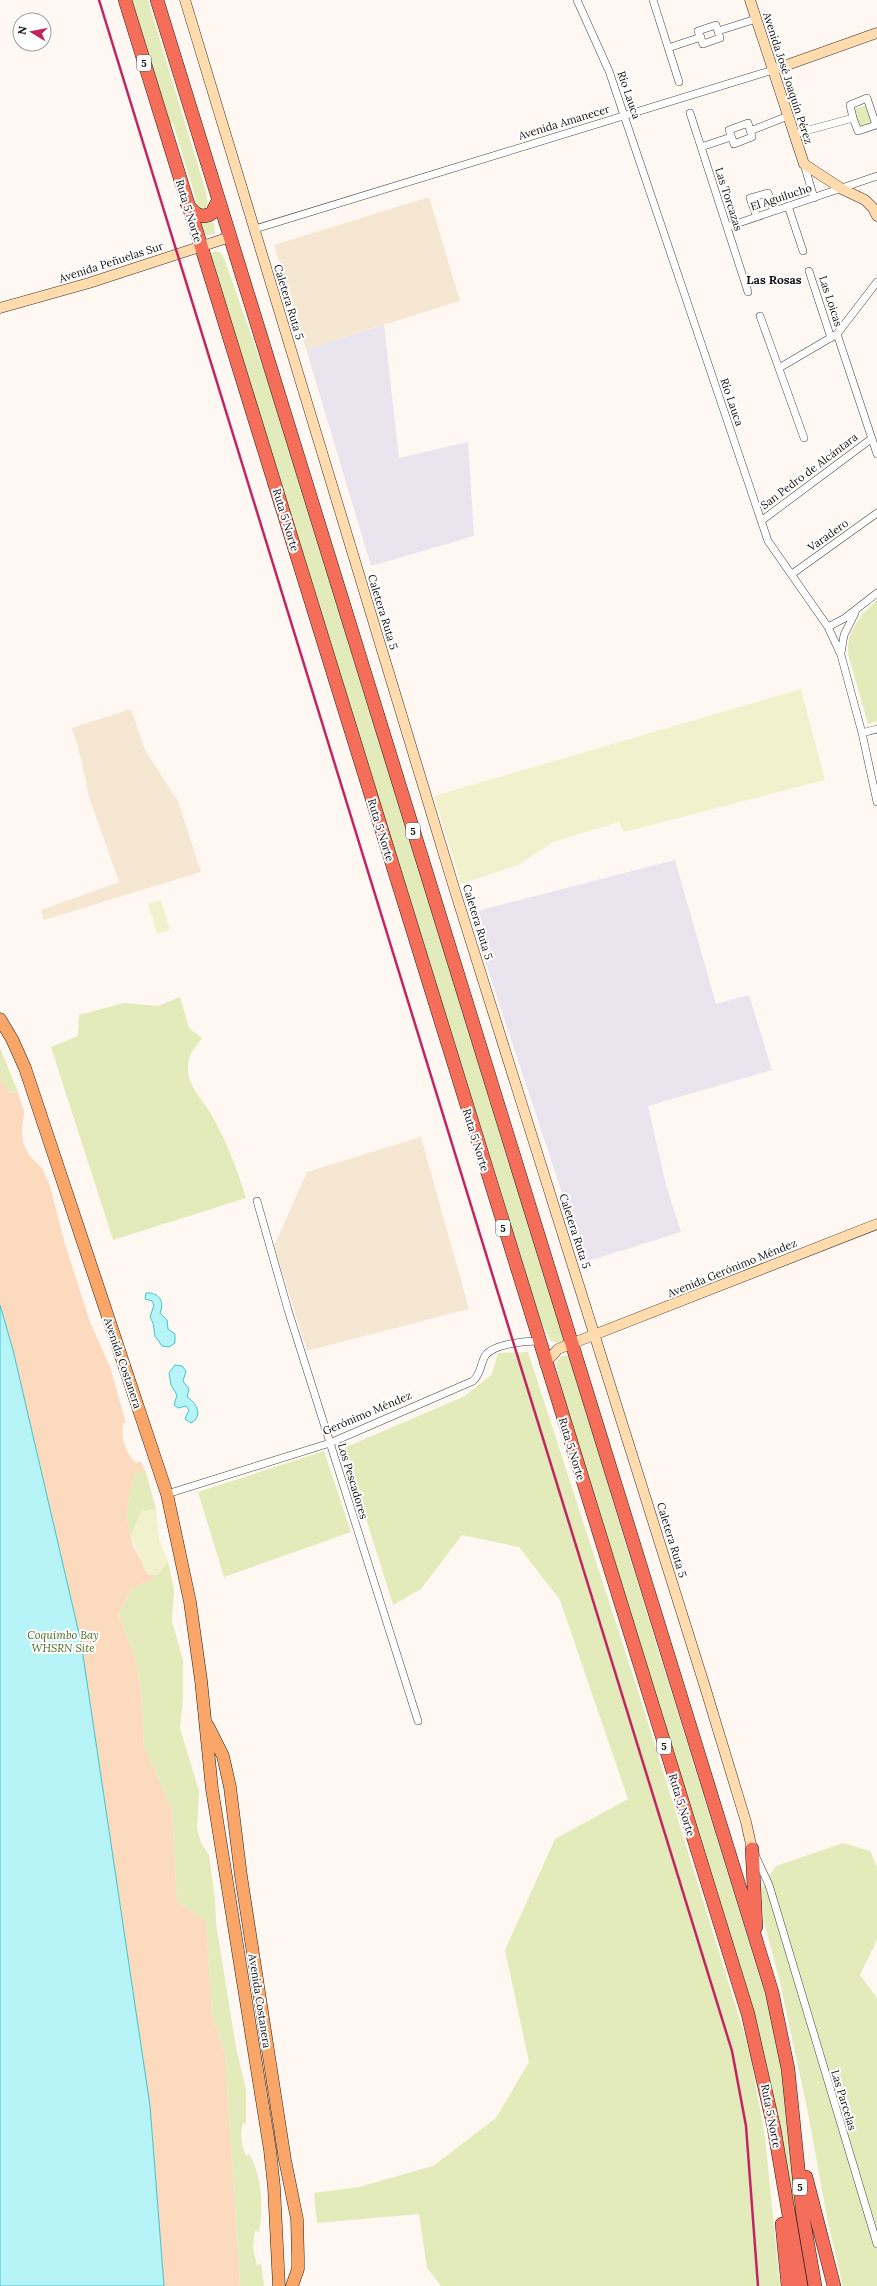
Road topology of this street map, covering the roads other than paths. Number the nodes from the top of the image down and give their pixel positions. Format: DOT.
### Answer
graph roads {
  1 [pos="125,0"];
  2 [pos="156,0"];
  3 [pos="185,0"];
  4 [pos="577,0"];
  5 [pos="653,0"];
  6 [pos="750,0"];
  7 [pos="756,19"];
  8 [pos="877,33"];
  9 [pos="668,48"];
  10 [pos="773,70"];
  11 [pos="679,82"];
  12 [pos="690,113"];
  13 [pos="624,116"];
  14 [pos="788,116"];
  15 [pos="853,118"];
  16 [pos="750,131"];
  17 [pos="794,134"];
  18 [pos="731,137"];
  19 [pos="701,147"];
  20 [pos="804,164"];
  21 [pos="877,176"];
  22 [pos="842,189"];
  23 [pos="814,198"];
  24 [pos="218,201"];
  25 [pos="187,204"];
  26 [pos="788,206"];
  27 [pos="774,211"];
  28 [pos="877,216"];
  29 [pos="757,217"];
  30 [pos="727,227"];
  31 [pos="255,229"];
  32 [pos="230,237"];
  33 [pos="200,247"];
  34 [pos="803,251"];
  35 [pos="809,270"];
  36 [pos="877,282"];
  37 [pos="748,292"];
  38 [pos="0,308"];
  39 [pos="760,316"];
  40 [pos="834,336"];
  41 [pos="779,368"];
  42 [pos="804,438"];
  43 [pos="871,439"];
  44 [pos="877,454"];
  45 [pos="877,513"];
  46 [pos="761,522"];
  47 [pos="792,574"];
  48 [pos="877,592"];
  49 [pos="862,605"];
  50 [pos="828,627"];
  51 [pos="841,655"];
  52 [pos="877,729"];
  53 [pos="862,732"];
  54 [pos="877,802"];
  55 [pos="0,1019"];
  56 [pos="257,1201"];
  57 [pos="877,1224"];
  58 [pos="595,1335"];
  59 [pos="538,1341"];
  60 [pos="572,1344"];
  61 [pos="558,1349"];
  62 [pos="545,1364"];
  63 [pos="330,1443"];
  64 [pos="167,1494"];
  65 [pos="205,1719"];
  66 [pos="418,1721"];
  67 [pos="230,1787"];
  68 [pos="212,1789"];
  69 [pos="752,1849"];
  70 [pos="763,1964"];
  71 [pos="791,2086"];
  72 [pos="774,2128"];
  73 [pos="277,2244"];
  74 [pos="877,2244"];
  75 [pos="299,2245"];
  76 [pos="278,2286"];
  77 [pos="292,2286"];
  78 [pos="788,2286"];
  79 [pos="801,2286"];
  80 [pos="815,2286"];
  81 [pos="834,2286"];
  1 -- 25 [label="highway, Ruta 5 Norte / 5"];
  2 -- 24 [label="highway, Ruta 5 Norte / 5"];
  3 -- 31 [label="street, Caletera Ruta 5"];
  4 -- 13 [label="street, Río Lauca"];
  5 -- 9 [label="street"];
  6 -- 7 [label="street, Avenida José Joaquín Pérez"];
  7 -- 9 [label="street"];
  7 -- 10 [label="street, Avenida José Joaquín Pérez"];
  8 -- 10 [label="street, Avenida Amanecer"];
  9 -- 11 [label="street"];
  10 -- 13 [label="street, Avenida Amanecer"];
  10 -- 14 [label="street, Avenida José Joaquín Pérez"];
  12 -- 19 [label="street, Las Torcazas"];
  13 -- 31 [label="street, Avenida Amanecer"];
  13 -- 46 [label="street, Río Lauca"];
  14 -- 16 [label="street"];
  14 -- 17 [label="street, Avenida José Joaquín Pérez"];
  15 -- 15 [label="street"];
  15 -- 17 [label="street"];
  16 -- 18 [label="street"];
  16 -- 18 [label="street"];
  17 -- 20 [label="street, Avenida José Joaquín Pérez"];
  18 -- 19 [label="street"];
  19 -- 30 [label="street, Las Torcazas"];
  20 -- 22 [label="street"];
  20 -- 23 [label="street, Avenida José Joaquín Pérez"];
  21 -- 22 [label="street, El Aguilucho"];
  22 -- 23 [label="street, El Aguilucho"];
  22 -- 28 [label="street"];
  23 -- 26 [label="street, El Aguilucho"];
  24 -- 25 [label="highway"];
  24 -- 32 [label="highway, Ruta 5 Norte / 5"];
  25 -- 33 [label="highway, Ruta 5 Norte / 5"];
  26 -- 27 [label="street, El Aguilucho"];
  26 -- 34 [label="street"];
  27 -- 29 [label="street, El Aguilucho"];
  27 -- 29 [label="street"];
  29 -- 30 [label="street, El Aguilucho"];
  30 -- 37 [label="street, Las Torcazas"];
  31 -- 58 [label="street, Caletera Ruta 5"];
  32 -- 33 [label="street, Avenida Peñuelas Sur"];
  32 -- 60 [label="highway, Ruta 5 Norte / 5"];
  33 -- 38 [label="street, Avenida Peñuelas Sur"];
  33 -- 59 [label="highway, Ruta 5 Norte / 5"];
  35 -- 40 [label="street, Las Loicas"];
  36 -- 40 [label="street"];
  39 -- 41 [label="street"];
  40 -- 41 [label="street"];
  40 -- 43 [label="street, Las Loicas"];
  41 -- 42 [label="street"];
  43 -- 44 [label="street, Las Loicas"];
  43 -- 46 [label="street, San Pedro de Alcántara"];
  45 -- 47 [label="street, Varadero"];
  46 -- 47 [label="street, Río Lauca"];
  47 -- 50 [label="street, Río Lauca"];
  48 -- 49 [label="street"];
  49 -- 50 [label="street"];
  49 -- 51 [label="street"];
  50 -- 51 [label="street, Río Lauca"];
  51 -- 53 [label="street, Río Lauca"];
  52 -- 53 [label="street"];
  53 -- 54 [label="street, Río Lauca"];
  55 -- 64 [label="main road, Avenida Costanera"];
  56 -- 63 [label="street, Los Pescadores"];
  57 -- 58 [label="street, Avenida Gerónimo Méndez"];
  58 -- 60 [label="street"];
  58 -- 69 [label="street, Caletera Ruta 5"];
  59 -- 61 [label="street, Gerónimo Méndez"];
  59 -- 62 [label="highway, Ruta 5 Norte / 5"];
  59 -- 63 [label="street, Gerónimo Méndez"];
  60 -- 61 [label="street"];
  60 -- 70 [label="highway, Ruta 5 Norte / 5"];
  61 -- 62 [label="street"];
  62 -- 72 [label="highway, Ruta 5 Norte / 5"];
  63 -- 64 [label="street, Gerónimo Méndez"];
  63 -- 66 [label="street, Los Pescadores"];
  64 -- 65 [label="main road, Avenida Costanera"];
  65 -- 67 [label="main road, Avenida Costanera"];
  65 -- 68 [label="main road, Avenida Costanera"];
  67 -- 68 [label="main road"];
  67 -- 75 [label="main road, Avenida Costanera"];
  68 -- 73 [label="main road, Avenida Costanera"];
  69 -- 70 [label="highway"];
  69 -- 74 [label="street, Las Parcelas"];
  70 -- 71 [label="highway, Ruta 5 Norte / 5"];
  71 -- 80 [label="highway, Ruta 5 Norte / 5"];
  71 -- 81 [label="highway"];
  72 -- 78 [label="highway"];
  72 -- 79 [label="highway, Ruta 5 Norte / 5"];
  73 -- 75 [label="main road"];
  73 -- 76 [label="main road, Avenida Costanera"];
  75 -- 77 [label="main road, Avenida Costanera"];
}
